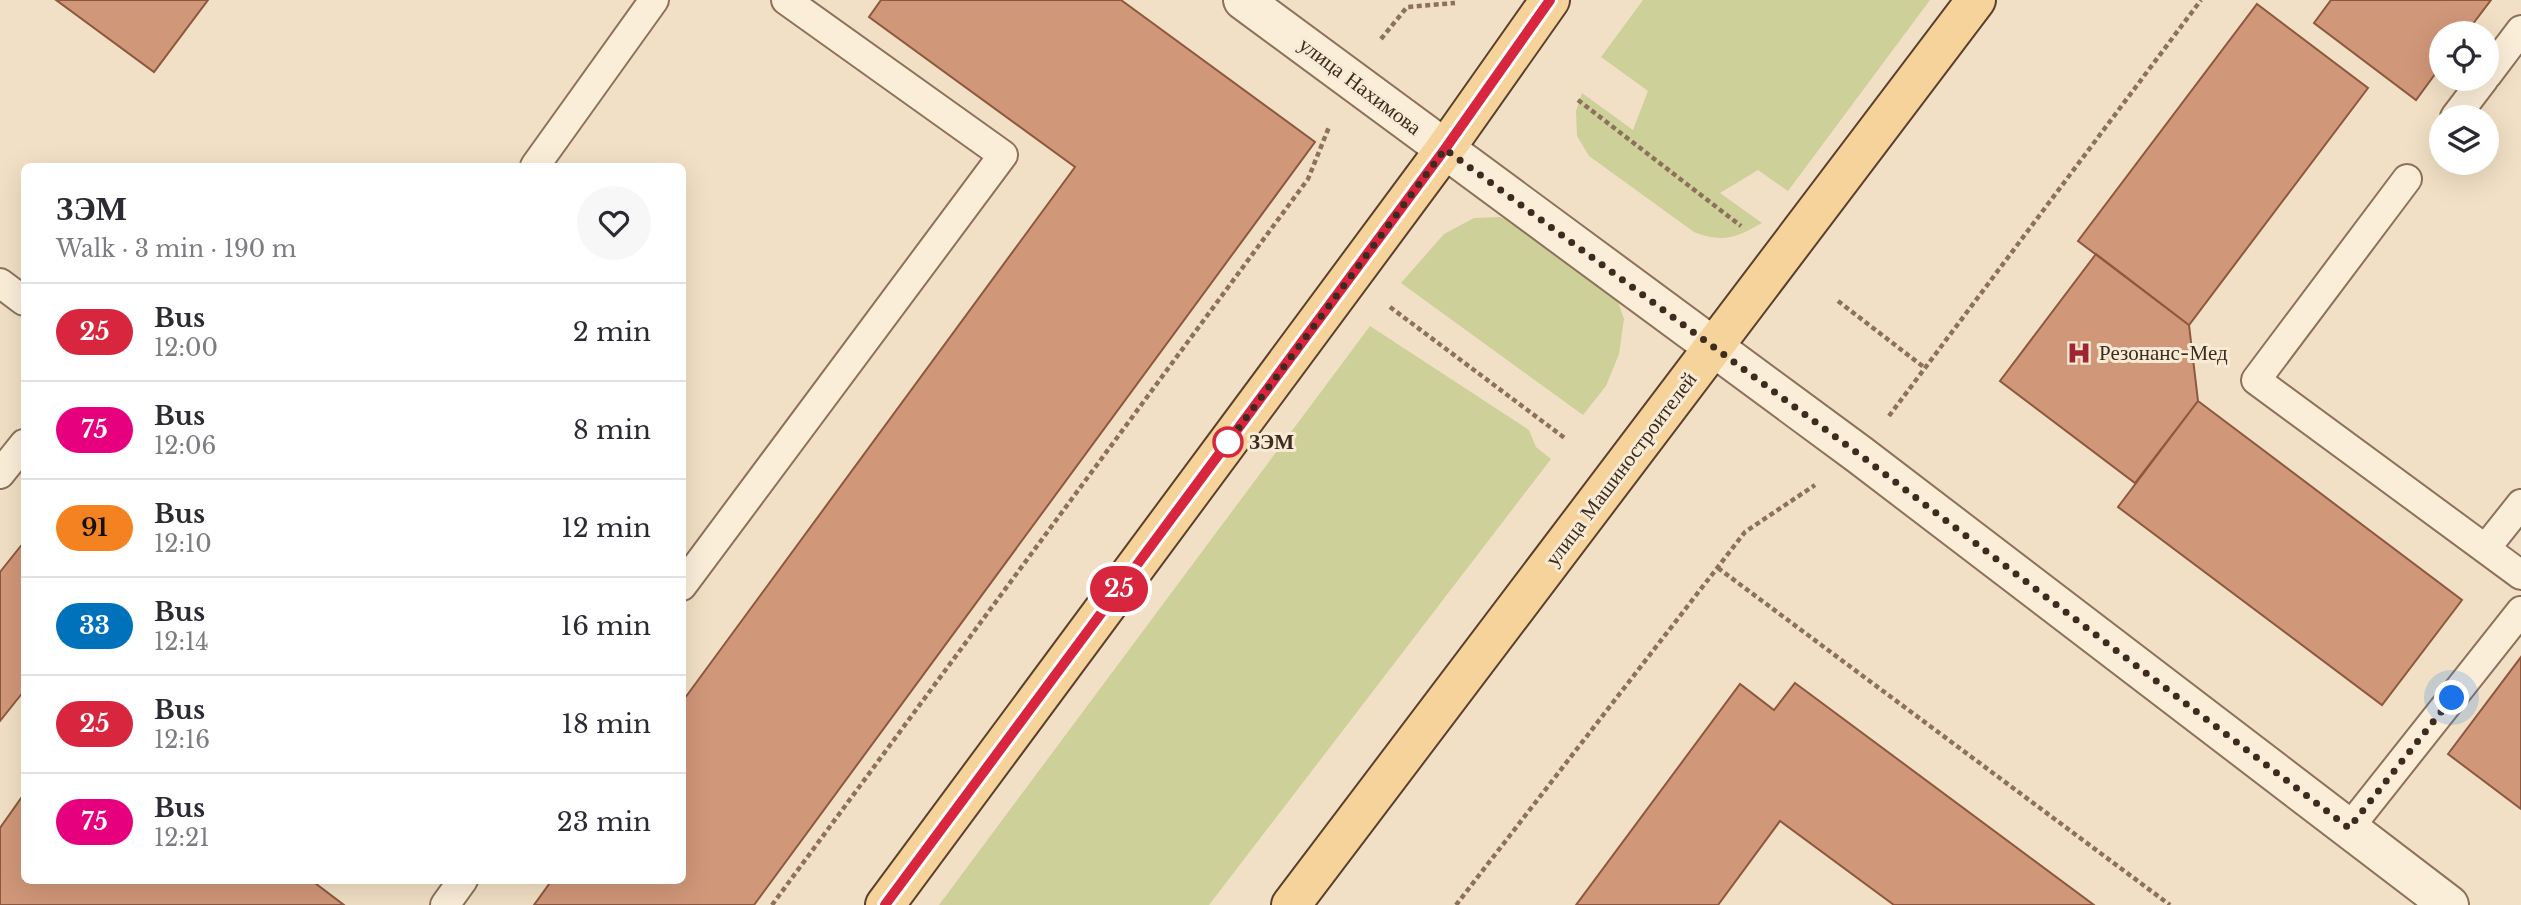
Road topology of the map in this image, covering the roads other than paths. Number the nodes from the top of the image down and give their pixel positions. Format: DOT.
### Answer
graph roads {
  1 [pos="654,0"];
  2 [pos="786,0"];
  3 [pos="1243,0"];
  4 [pos="1550,0"];
  5 [pos="1976,0"];
  6 [pos="2521,30"];
  7 [pos="2499,59"];
  8 [pos="1445,149"];
  9 [pos="537,163"];
  10 [pos="2407,179"];
  11 [pos="0,283"];
  12 [pos="21,299"];
  13 [pos="1714,347"];
  14 [pos="21,448"];
  15 [pos="0,474"];
  16 [pos="2521,504"];
  17 [pos="2486,548"];
  18 [pos="2521,575"];
  19 [pos="686,581"];
  20 [pos="2521,611"];
  21 [pos="2349,828"];
  22 [pos="460,884"];
  23 [pos="445,905"];
  24 [pos="885,905"];
  25 [pos="1291,905"];
  26 [pos="2449,905"];
  1 -- 9 [label="lane"];
  2 -- 19 [label="lane"];
  3 -- 8 [label="street, улица Нахимова"];
  4 -- 8 [label="main road"];
  5 -- 13 [label="main road, улица Машиностроителей"];
  6 -- 7 [label="lane"];
  8 -- 13 [label="street, улица Нахимова"];
  8 -- 24 [label="main road"];
  10 -- 17 [label="lane"];
  11 -- 12 [label="lane"];
  13 -- 21 [label="street, улица Нахимова"];
  13 -- 25 [label="main road, улица Машиностроителей"];
  14 -- 15 [label="lane"];
  16 -- 17 [label="lane"];
  17 -- 18 [label="lane"];
  20 -- 21 [label="lane"];
  21 -- 26 [label="street, улица Нахимова"];
  22 -- 23 [label="lane"];
}
